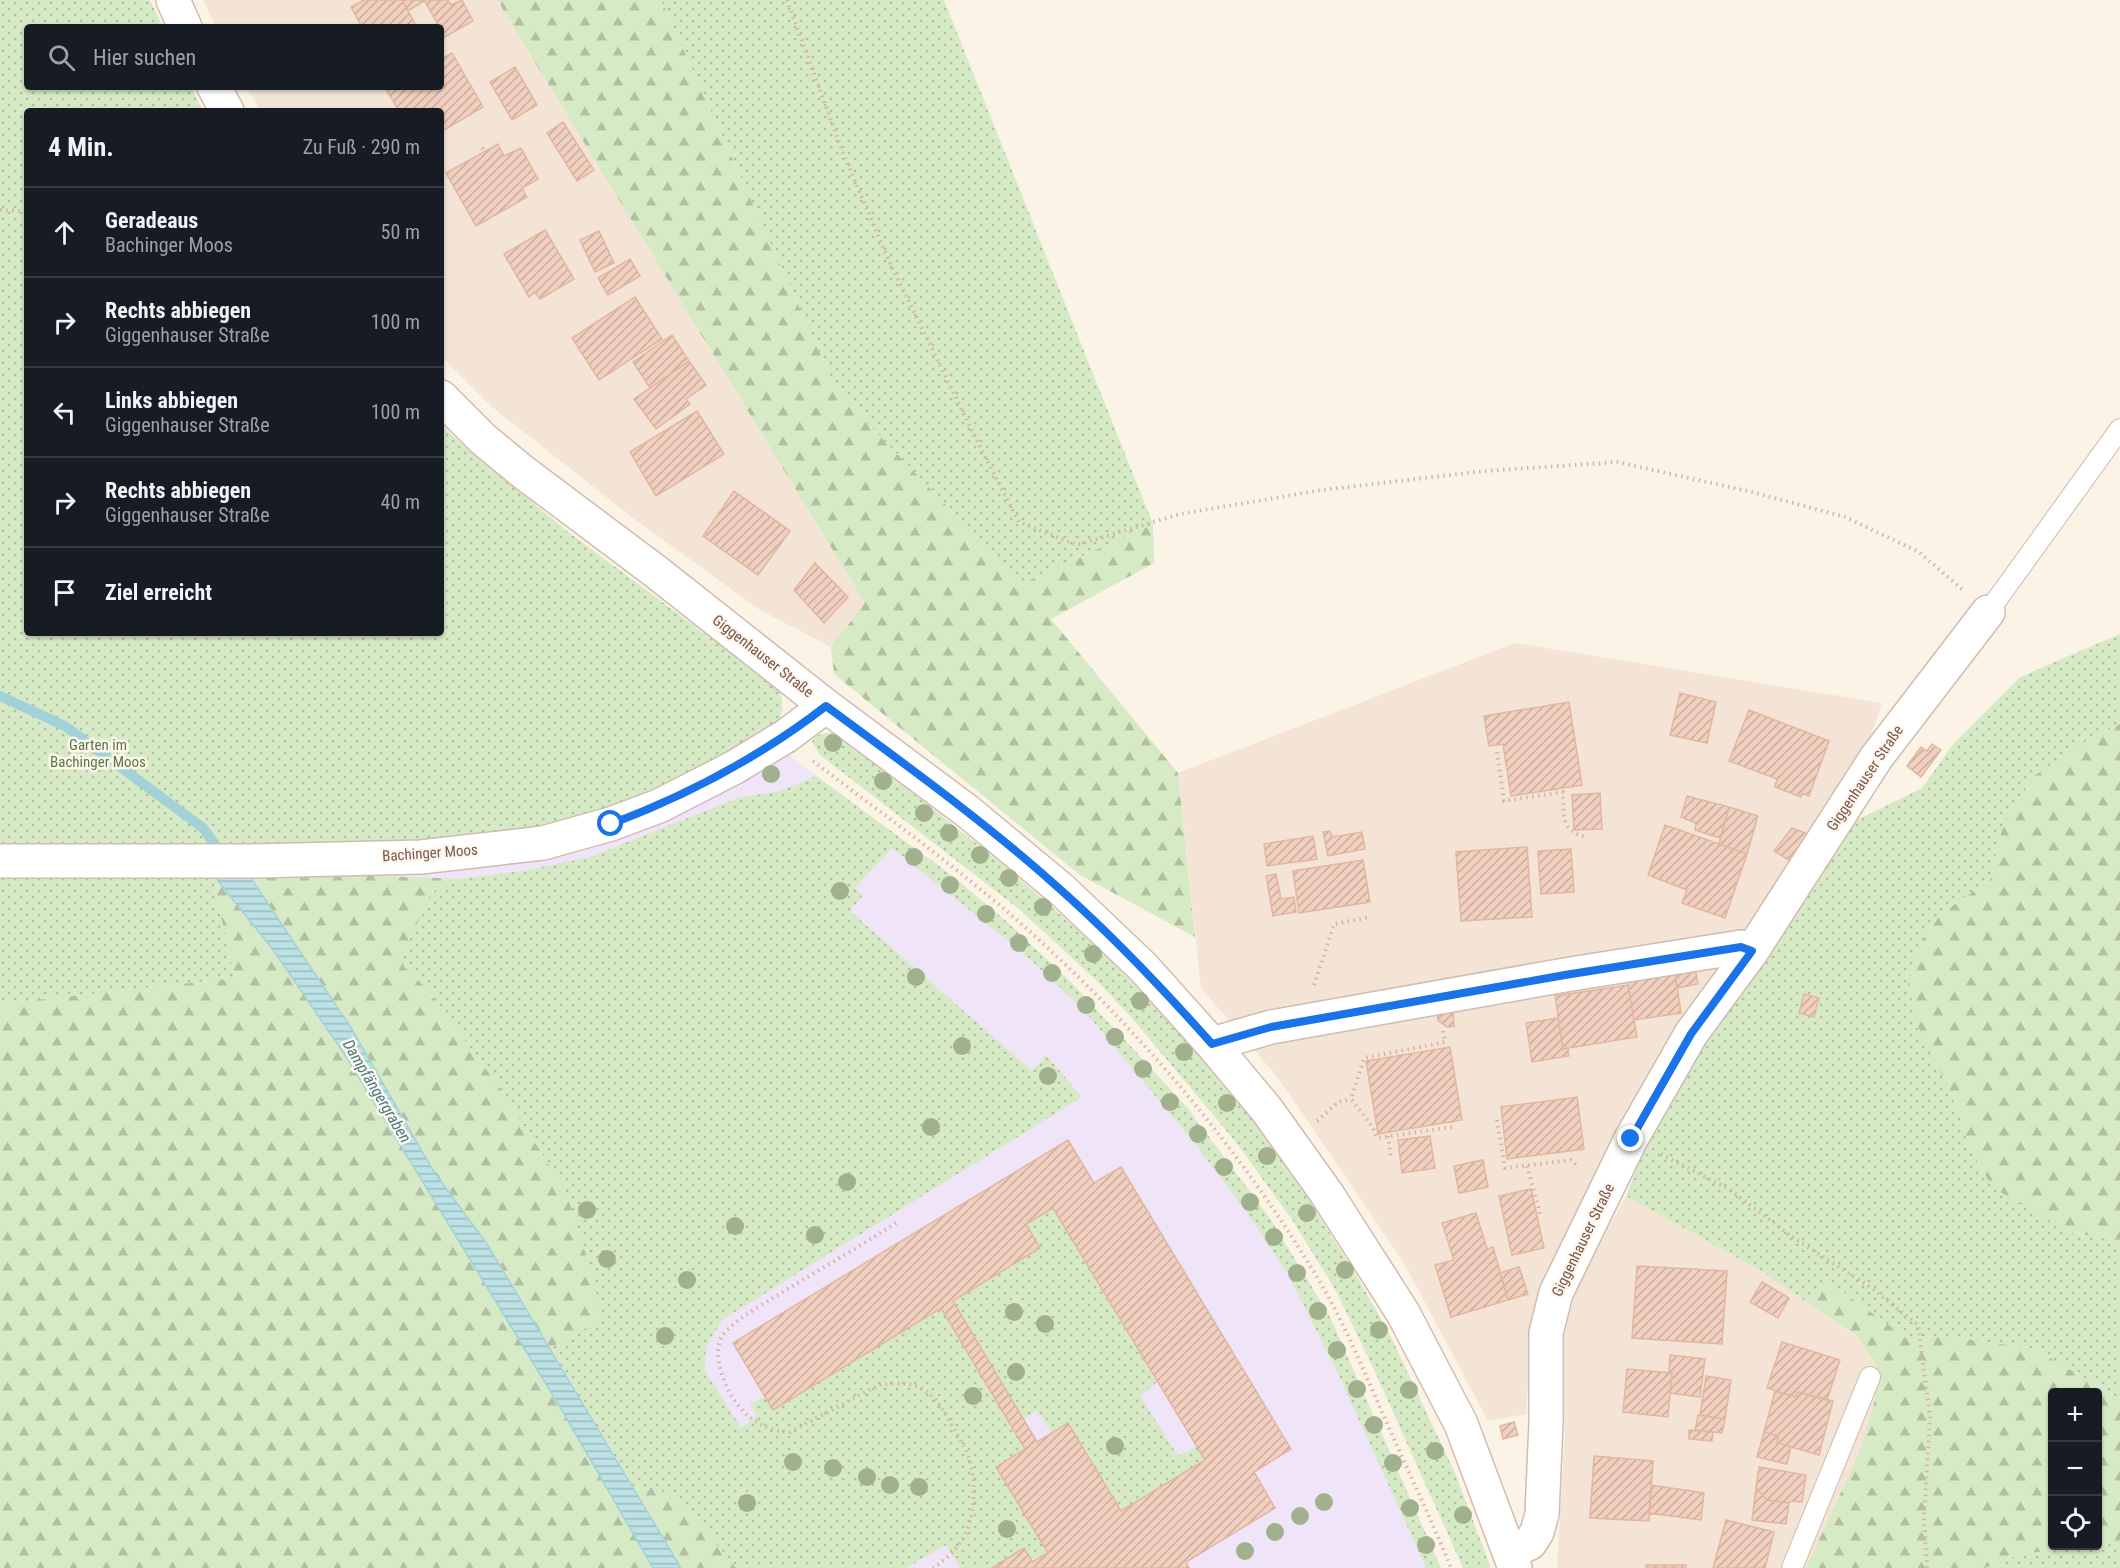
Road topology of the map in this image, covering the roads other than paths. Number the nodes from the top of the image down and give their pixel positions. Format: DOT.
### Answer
graph roads {
  1 [pos="173,0"];
  2 [pos="184,24"];
  3 [pos="216,90"];
  4 [pos="225,108"];
  5 [pos="444,400"];
  6 [pos="2120,429"];
  7 [pos="1988,612"];
  8 [pos="826,706"];
  9 [pos="0,861"];
  10 [pos="1752,951"];
  11 [pos="1212,1044"];
  12 [pos="1870,1377"];
  13 [pos="1512,1560"];
  14 [pos="1792,1568"];
  1 -- 2 [label="street"];
  3 -- 4 [label="street"];
  5 -- 8 [label="street, Giggenhauser Straße"];
  6 -- 7 [label="lane"];
  7 -- 10 [label="street, Giggenhauser Straße"];
  8 -- 9 [label="street, Bachinger Moos"];
  8 -- 11 [label="street, Giggenhauser Straße"];
  10 -- 11 [label="street"];
  10 -- 13 [label="street, Giggenhauser Straße"];
  11 -- 13 [label="street, Giggenhauser Straße"];
  12 -- 14 [label="lane"];
}
